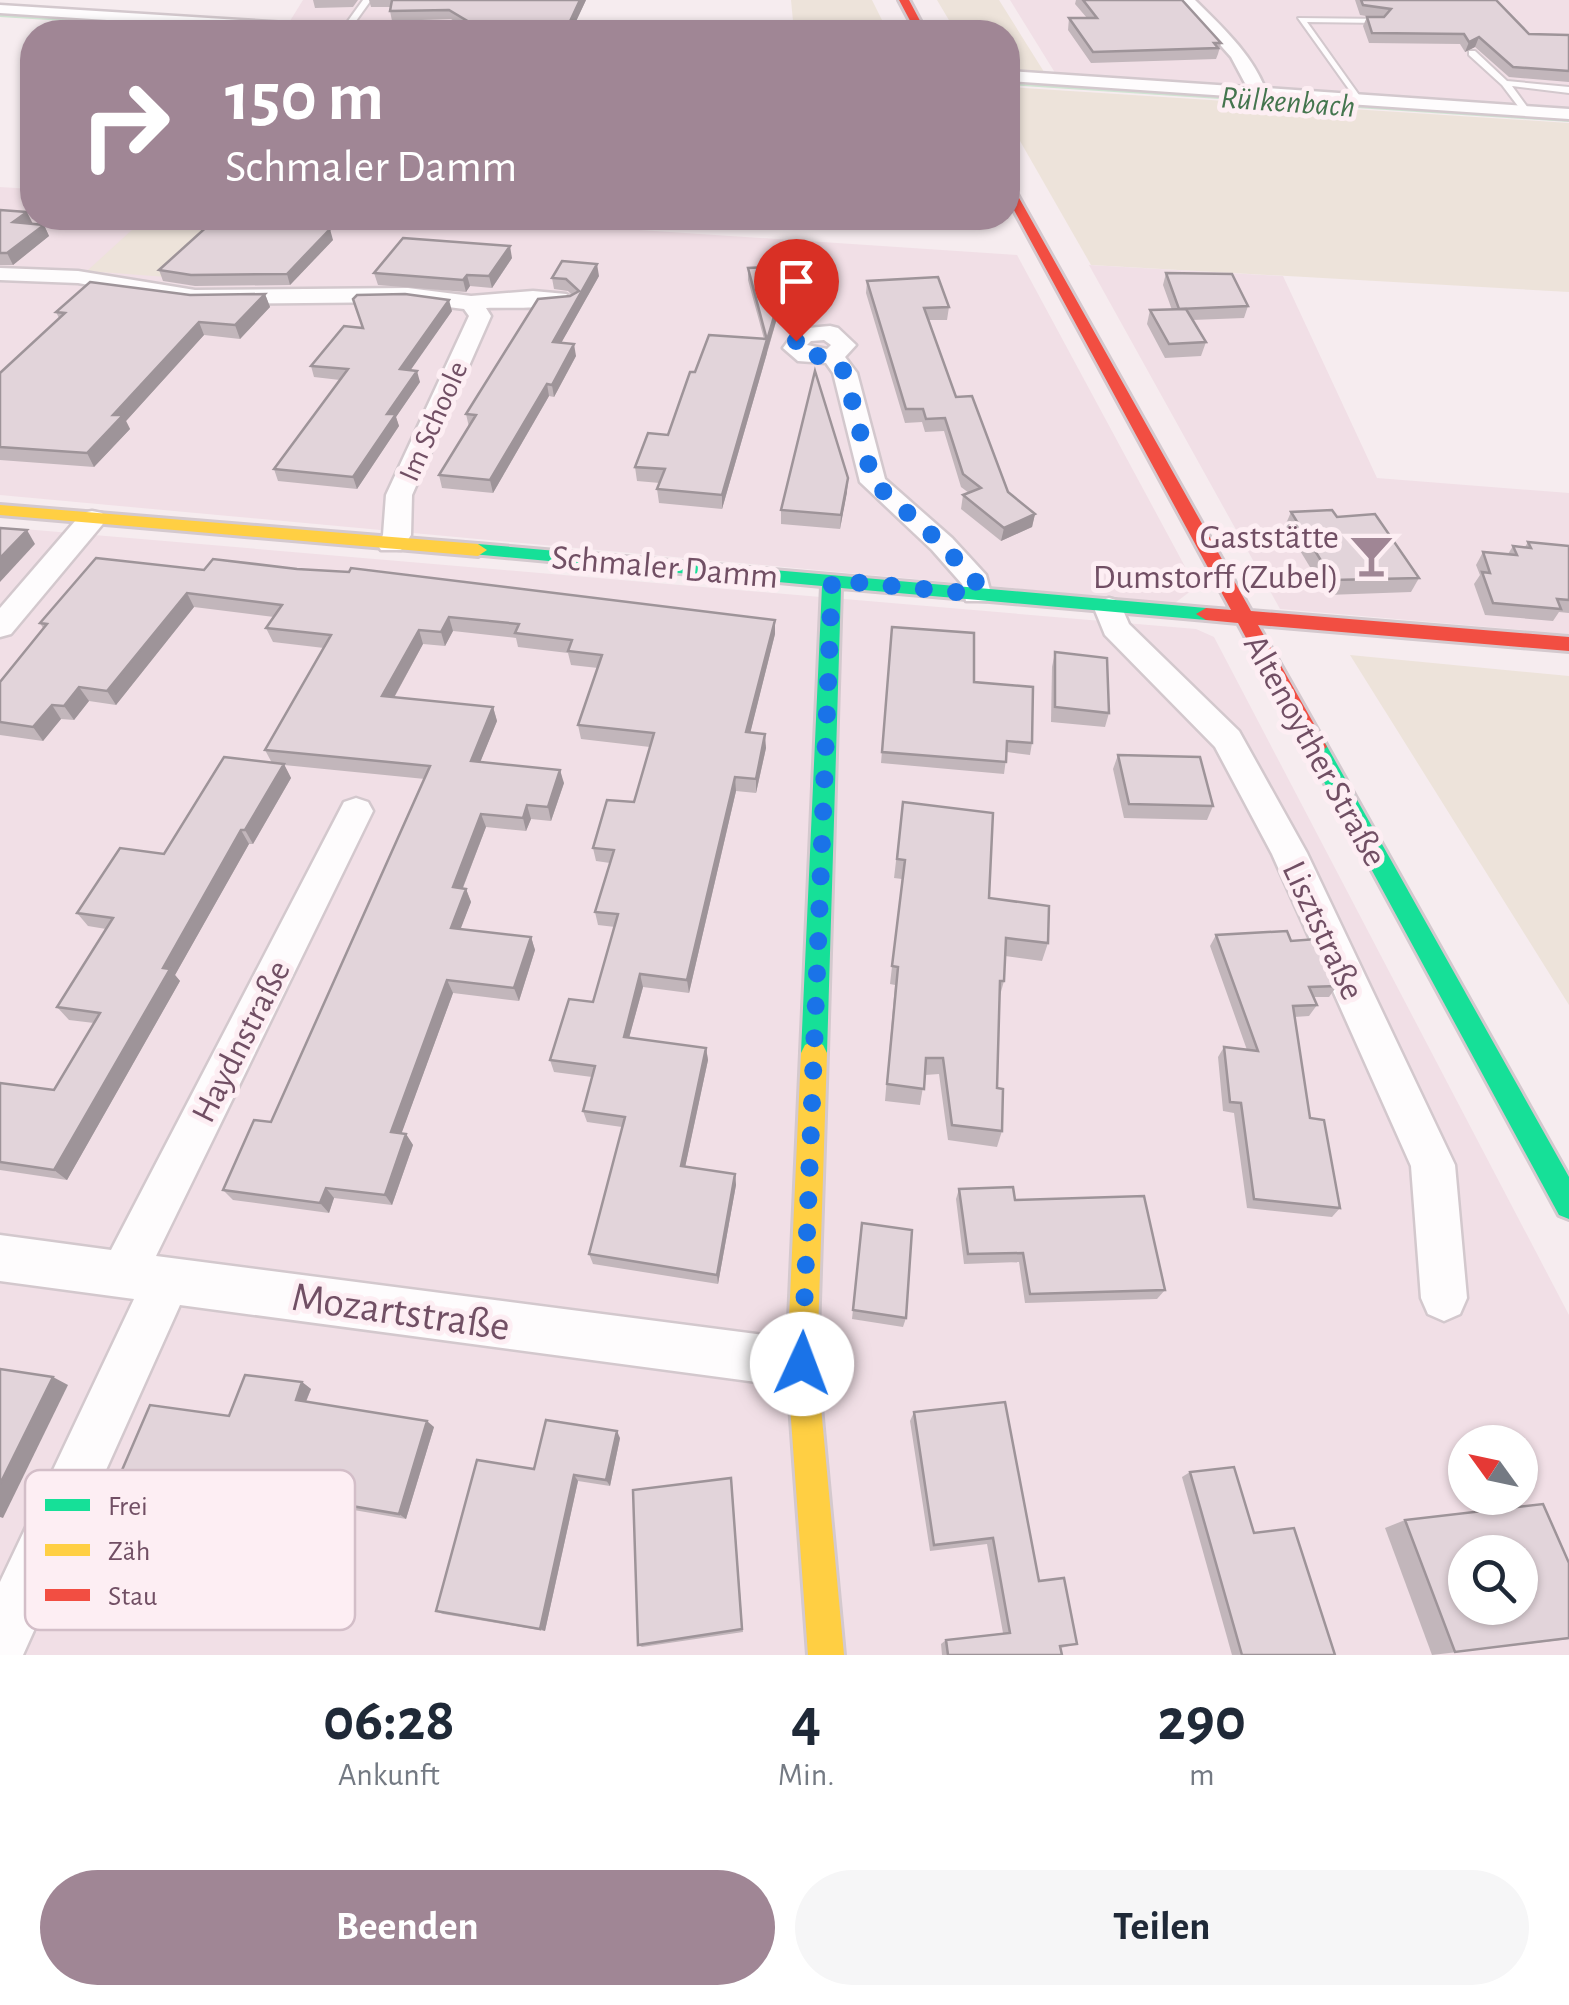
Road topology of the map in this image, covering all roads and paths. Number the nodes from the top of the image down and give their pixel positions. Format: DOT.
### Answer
graph roads {
  1 [pos="1186,0"];
  2 [pos="0,9"];
  3 [pos="165,20"];
  4 [pos="1381,21"];
  5 [pos="1472,53"];
  6 [pos="1020,77"];
  7 [pos="1505,82"];
  8 [pos="1569,90"];
  9 [pos="1258,93"];
  10 [pos="1362,100"];
  11 [pos="1527,112"];
  12 [pos="1569,114"];
  13 [pos="1020,211"];
  14 [pos="0,274"];
  15 [pos="566,301"];
  16 [pos="470,304"];
  17 [pos="832,356"];
  18 [pos="0,510"];
  19 [pos="92,519"];
  20 [pos="391,544"];
  21 [pos="832,580"];
  22 [pos="976,594"];
  23 [pos="1109,608"];
  24 [pos="1242,616"];
  25 [pos="0,627"];
  26 [pos="1569,644"];
  27 [pos="356,811"];
  28 [pos="1569,1205"];
  29 [pos="0,1258"];
  30 [pos="146,1275"];
  31 [pos="1444,1298"];
  32 [pos="802,1364"];
  33 [pos="69,1470"];
  34 [pos="25,1580"];
  35 [pos="0,1643"];
  36 [pos="826,1655"];
  1 -- 9 [label="street"];
  2 -- 3 [label="street"];
  4 -- 10 [label="lane"];
  5 -- 7 [label="lane"];
  6 -- 9 [label="street"];
  7 -- 8 [label="lane"];
  7 -- 11 [label="lane"];
  9 -- 10 [label="street"];
  10 -- 11 [label="street"];
  11 -- 12 [label="street"];
  13 -- 24 [label="street, Altenoyther Straße"];
  14 -- 16 [label="street"];
  15 -- 16 [label="street"];
  16 -- 20 [label="street, Im Schoole"];
  17 -- 22 [label="street"];
  18 -- 19 [label="street, Schmaler Damm"];
  19 -- 20 [label="street, Schmaler Damm"];
  19 -- 25 [label="street"];
  20 -- 21 [label="street, Schmaler Damm"];
  21 -- 22 [label="street, Schmaler Damm"];
  21 -- 32 [label="street"];
  22 -- 23 [label="street, Schmaler Damm"];
  23 -- 24 [label="street, Schmaler Damm"];
  23 -- 31 [label="street, Lisztstraße"];
  24 -- 26 [label="street, Schmaler Damm"];
  24 -- 28 [label="street, Altenoyther Straße"];
  27 -- 30 [label="street, Haydnstraße"];
  29 -- 30 [label="street, Mozartstraße"];
  30 -- 32 [label="street, Mozartstraße"];
  30 -- 33 [label="street, Haydnstraße"];
  32 -- 36 [label="street"];
  34 -- 35 [label="street, Haydnstraße"];
}
